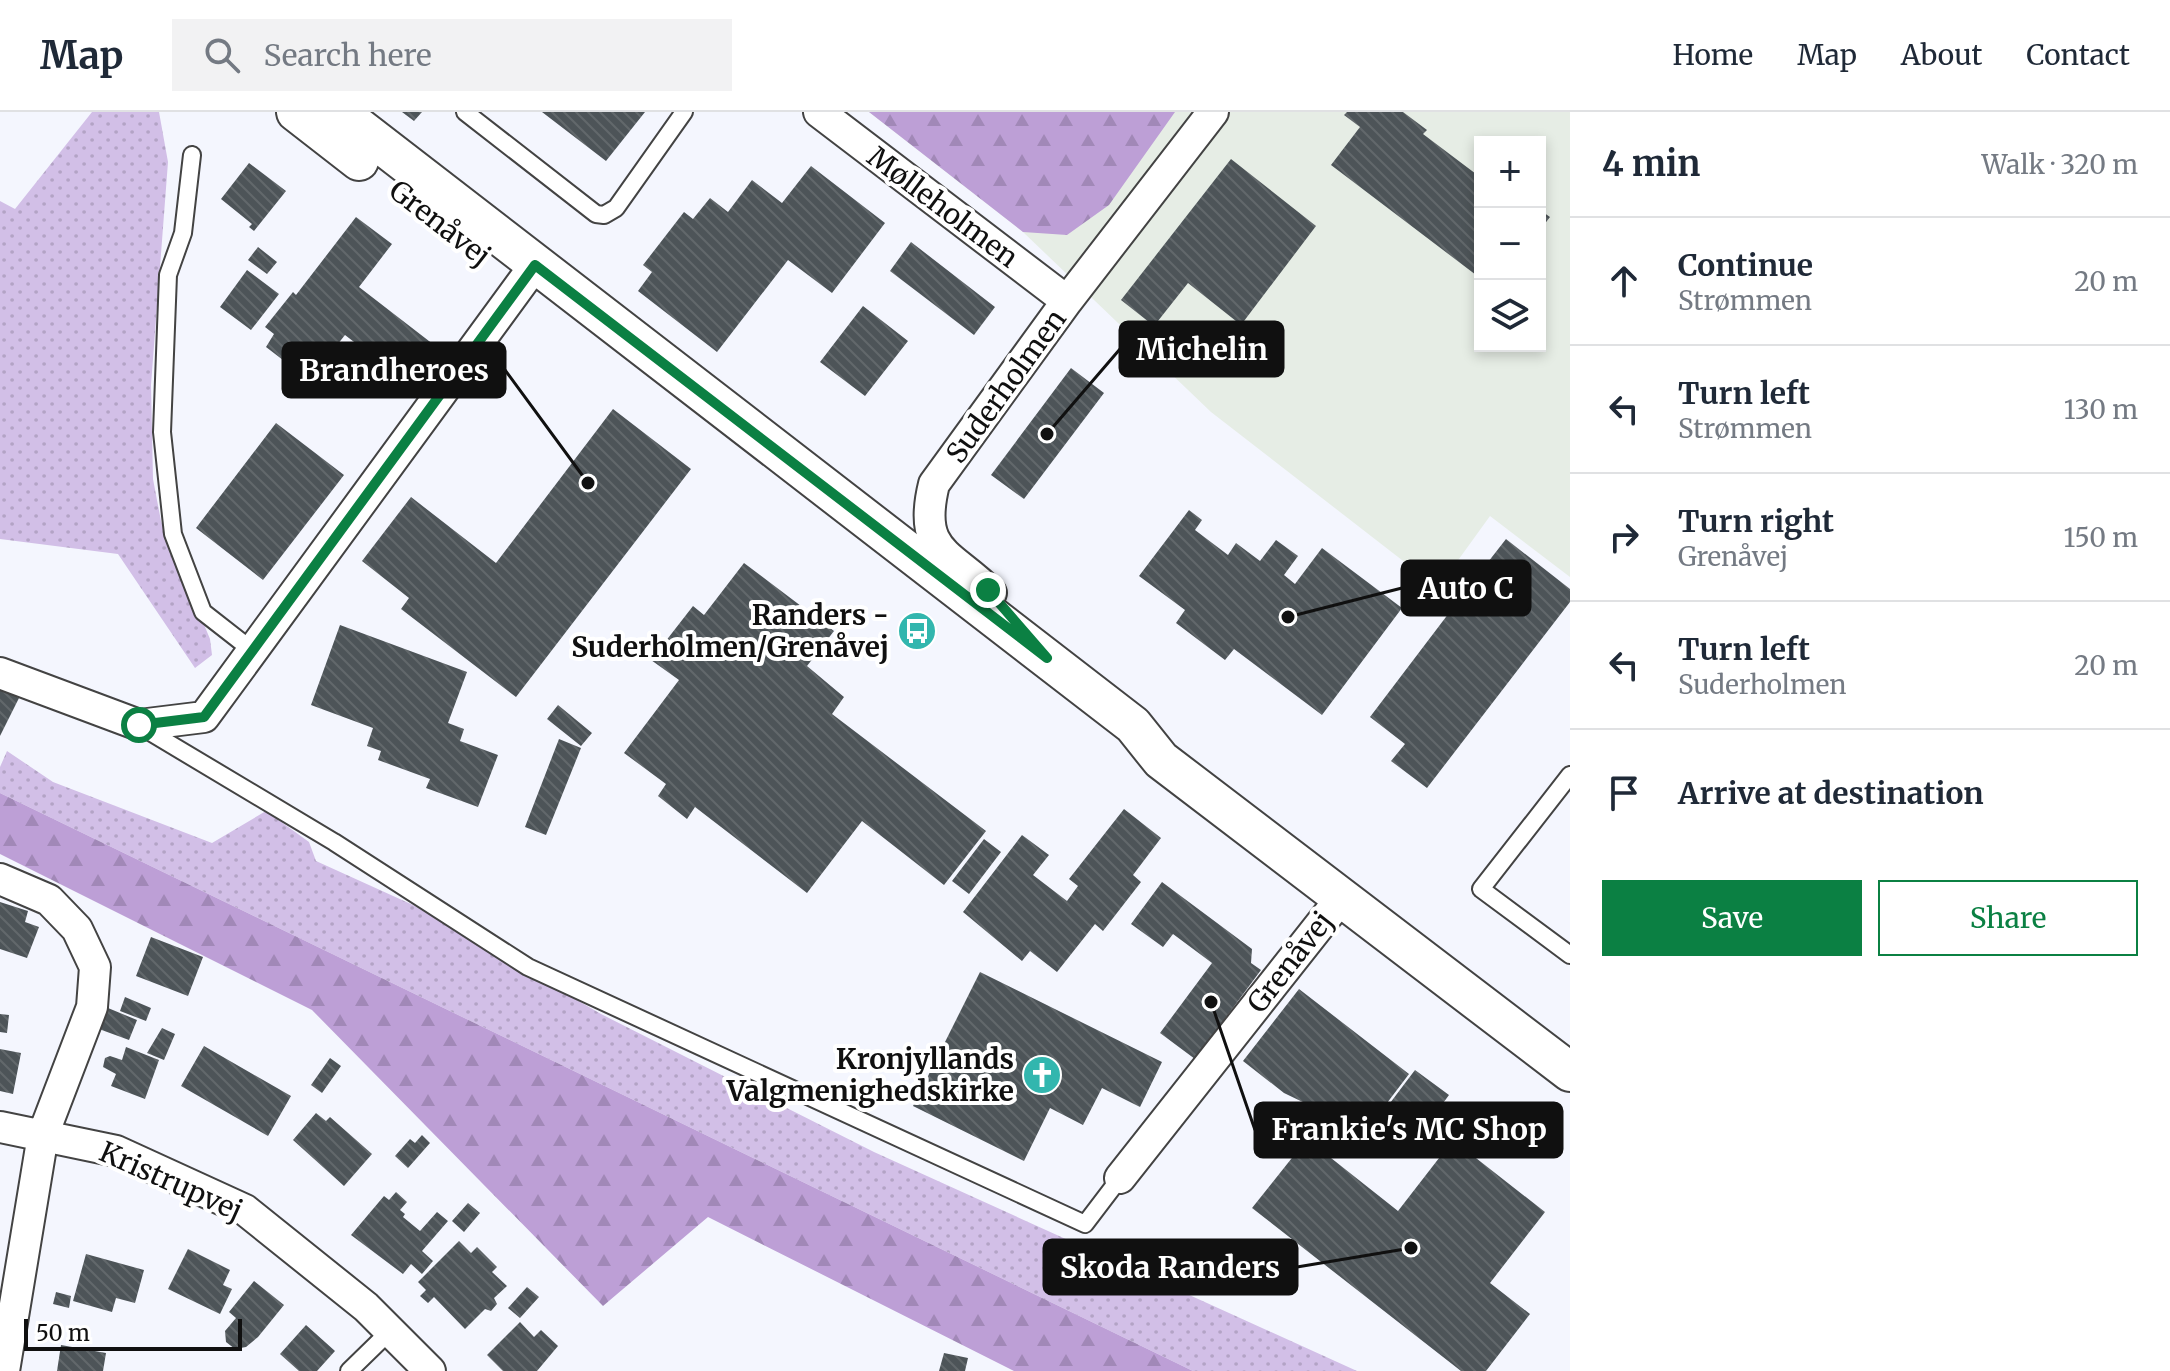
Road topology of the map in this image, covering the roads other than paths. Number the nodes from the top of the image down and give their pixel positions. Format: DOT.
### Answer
graph roads {
  1 [pos="296,112"];
  2 [pos="339,112"];
  3 [pos="465,112"];
  4 [pos="684,112"];
  5 [pos="819,112"];
  6 [pos="1213,112"];
  7 [pos="192,155"];
  8 [pos="528,275"];
  9 [pos="1067,301"];
  10 [pos="253,651"];
  11 [pos="1047,658"];
  12 [pos="0,673"];
  13 [pos="139,725"];
  14 [pos="1161,760"];
  15 [pos="1570,775"];
  16 [pos="0,879"];
  17 [pos="1342,897"];
  18 [pos="1570,955"];
  19 [pos="1570,1072"];
  20 [pos="0,1127"];
  21 [pos="43,1135"];
  22 [pos="1120,1178"];
  23 [pos="390,1331"];
  24 [pos="4,1371"];
  25 [pos="349,1371"];
  26 [pos="430,1371"];
  1 -- 8 [label="street, Grenåvej"];
  2 -- 8 [label="street, Grenåvej"];
  3 -- 4 [label="lane"];
  5 -- 9 [label="street, Mølleholmen"];
  6 -- 9 [label="street, Suderholmen"];
  7 -- 10 [label="lane"];
  8 -- 10 [label="street"];
  8 -- 11 [label="street, Grenåvej"];
  8 -- 14 [label="street, Grenåvej"];
  9 -- 11 [label="street, Suderholmen"];
  10 -- 13 [label="street"];
  11 -- 14 [label="street, Grenåvej"];
  12 -- 13 [label="street"];
  13 -- 22 [label="lane"];
  14 -- 17 [label="street, Grenåvej"];
  15 -- 18 [label="lane"];
  16 -- 21 [label="street"];
  17 -- 19 [label="street, Grenåvej"];
  17 -- 22 [label="street, Grenåvej"];
  20 -- 21 [label="street, Kristrupvej"];
  21 -- 23 [label="street, Kristrupvej"];
  21 -- 24 [label="street"];
  23 -- 25 [label="lane"];
  23 -- 26 [label="street, Kristrupvej"];
}
